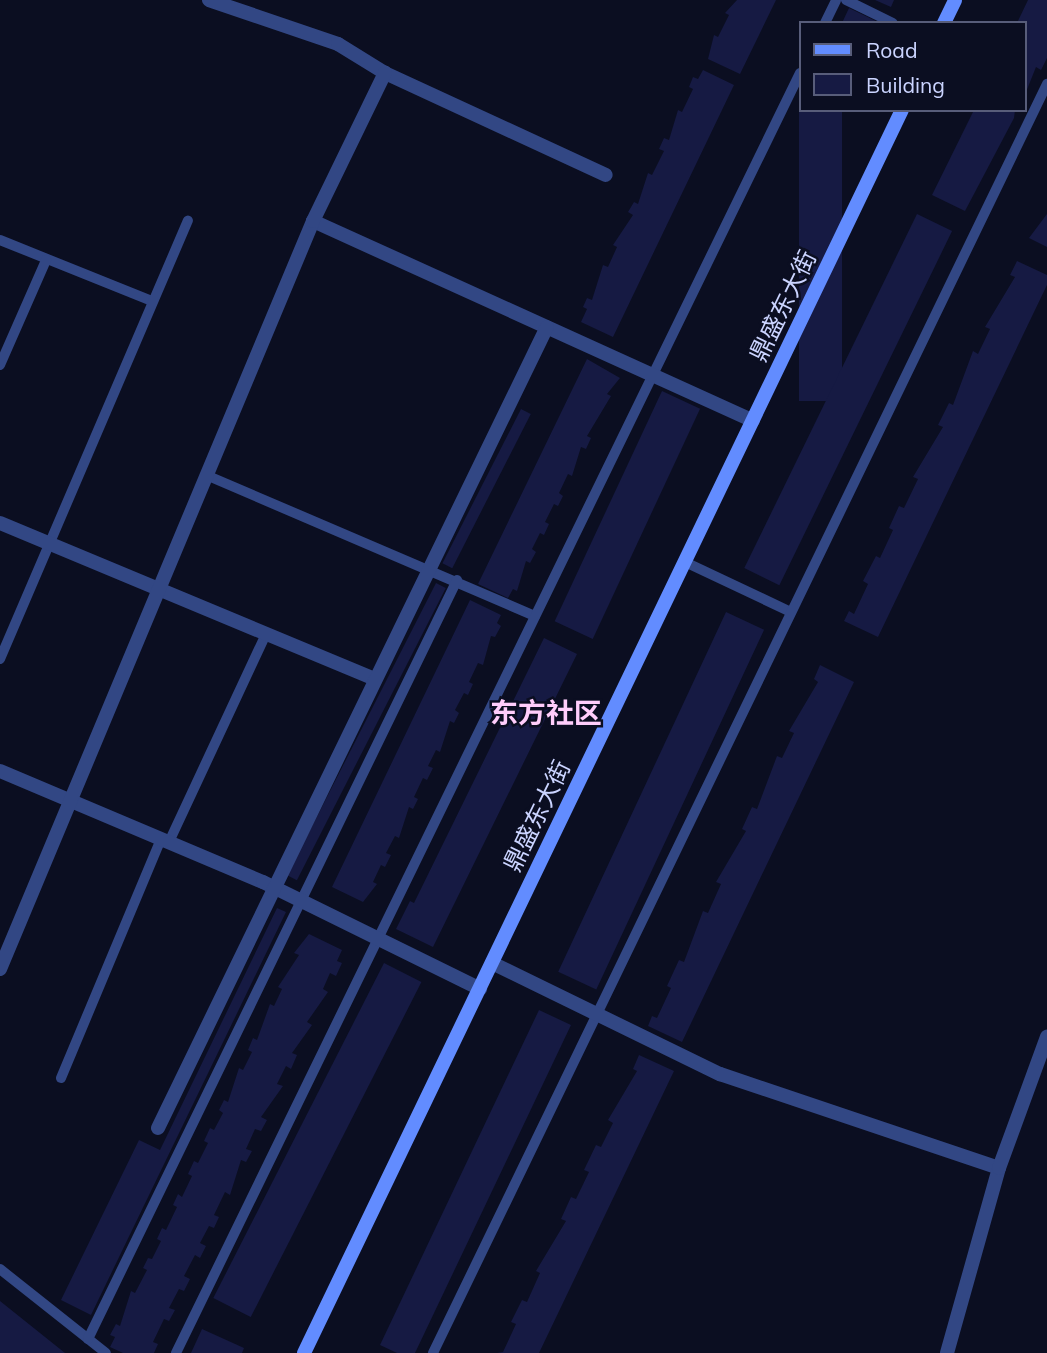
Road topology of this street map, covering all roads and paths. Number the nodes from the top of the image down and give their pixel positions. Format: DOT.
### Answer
graph roads {
  1 [pos="209,0"];
  2 [pos="836,0"];
  3 [pos="846,0"];
  4 [pos="955,0"];
  5 [pos="826,21"];
  6 [pos="889,21"];
  7 [pos="945,21"];
  8 [pos="385,73"];
  9 [pos="799,75"];
  10 [pos="1047,84"];
  11 [pos="901,112"];
  12 [pos="606,175"];
  13 [pos="188,220"];
  14 [pos="313,221"];
  15 [pos="0,240"];
  16 [pos="46,260"];
  17 [pos="152,301"];
  18 [pos="547,327"];
  19 [pos="0,366"];
  20 [pos="653,376"];
  21 [pos="753,421"];
  22 [pos="206,475"];
  23 [pos="0,523"];
  24 [pos="49,544"];
  25 [pos="685,562"];
  26 [pos="429,567"];
  27 [pos="457,580"];
  28 [pos="158,589"];
  29 [pos="791,612"];
  30 [pos="535,616"];
  31 [pos="266,634"];
  32 [pos="0,659"];
  33 [pos="374,678"];
  34 [pos="0,771"];
  35 [pos="70,800"];
  36 [pos="165,840"];
  37 [pos="274,887"];
  38 [pos="301,900"];
  39 [pos="378,939"];
  40 [pos="492,963"];
  41 [pos="0,969"];
  42 [pos="480,989"];
  43 [pos="597,1014"];
  44 [pos="1047,1037"];
  45 [pos="61,1078"];
  46 [pos="158,1128"];
  47 [pos="999,1168"];
  48 [pos="0,1269"];
  49 [pos="88,1339"];
  50 [pos="106,1353"];
  51 [pos="176,1353"];
  52 [pos="304,1353"];
  53 [pos="433,1353"];
  54 [pos="947,1353"];
  1 -- 8 [label="street"];
  2 -- 5 [label="lane"];
  3 -- 6 [label="lane"];
  4 -- 7 [label="main road"];
  8 -- 12 [label="street"];
  8 -- 14 [label="street"];
  9 -- 20 [label="lane"];
  10 -- 29 [label="lane"];
  11 -- 21 [label="main road, 鼎盛东大街"];
  13 -- 17 [label="lane"];
  14 -- 18 [label="street"];
  14 -- 22 [label="street"];
  15 -- 16 [label="lane"];
  16 -- 17 [label="lane"];
  16 -- 19 [label="lane"];
  17 -- 24 [label="lane"];
  18 -- 20 [label="street"];
  18 -- 26 [label="street"];
  20 -- 21 [label="street"];
  20 -- 30 [label="lane"];
  21 -- 25 [label="main road, 鼎盛东大街"];
  22 -- 26 [label="lane"];
  22 -- 28 [label="street"];
  23 -- 24 [label="street"];
  24 -- 28 [label="street"];
  24 -- 32 [label="lane"];
  25 -- 29 [label="lane"];
  25 -- 40 [label="main road, 鼎盛东大街"];
  26 -- 27 [label="lane"];
  26 -- 33 [label="street"];
  27 -- 30 [label="lane"];
  27 -- 38 [label="lane"];
  28 -- 31 [label="street"];
  28 -- 35 [label="street"];
  29 -- 43 [label="lane"];
  30 -- 39 [label="lane"];
  31 -- 33 [label="street"];
  31 -- 36 [label="lane"];
  33 -- 37 [label="street"];
  34 -- 35 [label="street"];
  35 -- 36 [label="street"];
  35 -- 41 [label="street"];
  36 -- 37 [label="street"];
  36 -- 45 [label="lane"];
  37 -- 38 [label="street"];
  37 -- 46 [label="street"];
  38 -- 39 [label="street"];
  38 -- 49 [label="lane"];
  39 -- 42 [label="street"];
  39 -- 51 [label="lane"];
  40 -- 42 [label="main road, 鼎盛东大街"];
  40 -- 43 [label="street"];
  42 -- 52 [label="main road, 鼎盛东大街"];
  43 -- 47 [label="street"];
  43 -- 53 [label="lane"];
  44 -- 47 [label="street"];
  47 -- 54 [label="street"];
  48 -- 49 [label="lane"];
  49 -- 50 [label="lane"];
}
